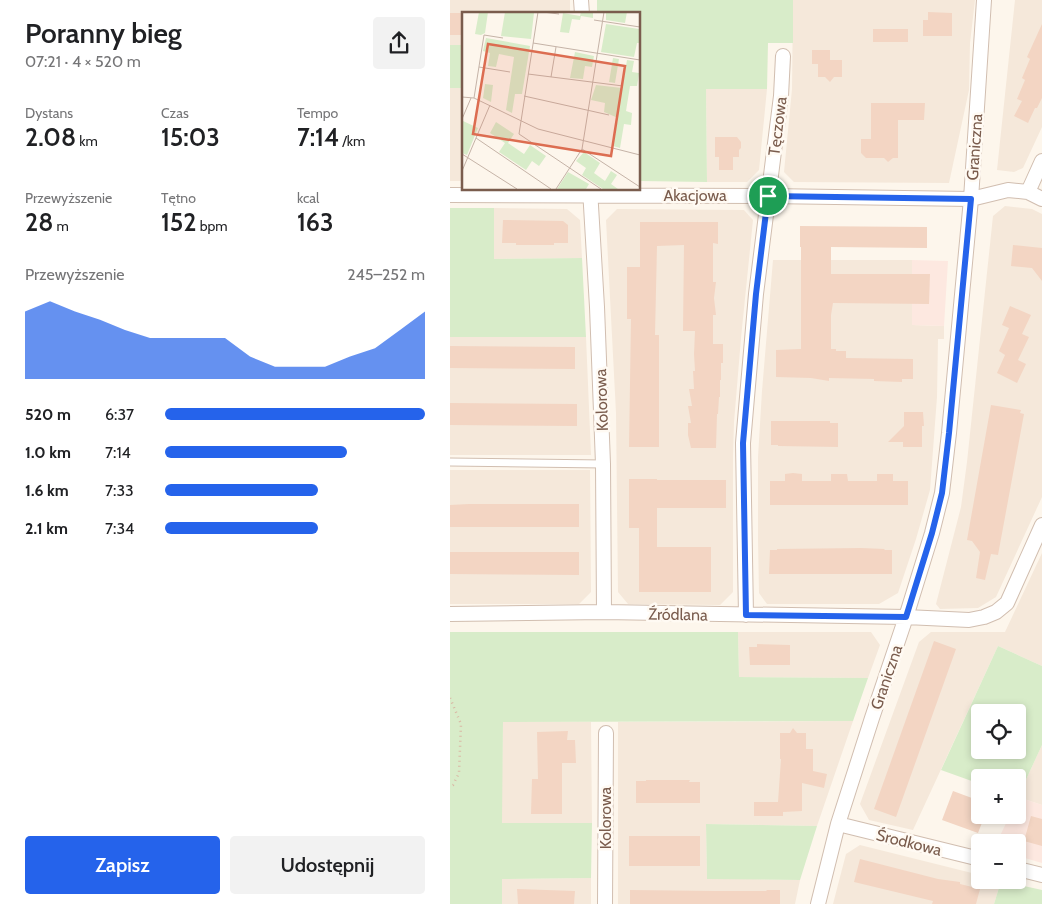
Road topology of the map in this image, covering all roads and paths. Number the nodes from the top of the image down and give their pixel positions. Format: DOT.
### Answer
graph roads {
  1 [pos="984,0"];
  2 [pos="783,56"];
  3 [pos="1042,161"];
  4 [pos="590,192"];
  5 [pos="1028,192"];
  6 [pos="450,195"];
  7 [pos="768,196"];
  8 [pos="971,199"];
  9 [pos="1042,199"];
  10 [pos="450,462"];
  11 [pos="603,464"];
  12 [pos="1042,525"];
  13 [pos="604,612"];
  14 [pos="450,614"];
  15 [pos="746,615"];
  16 [pos="906,617"];
  17 [pos="450,698"];
  18 [pos="606,732"];
  19 [pos="450,786"];
  20 [pos="838,824"];
  21 [pos="971,857"];
  22 [pos="1026,871"];
  23 [pos="1042,875"];
  24 [pos="604,904"];
  25 [pos="818,904"];
  1 -- 8 [label="street, Graniczna"];
  2 -- 7 [label="street, Tęczowa"];
  3 -- 5 [label="street"];
  4 -- 6 [label="street, Akacjowa"];
  4 -- 7 [label="street, Akacjowa"];
  4 -- 11 [label="street, Kolorowa"];
  5 -- 8 [label="street, Akacjowa"];
  5 -- 9 [label="street"];
  7 -- 8 [label="street, Akacjowa"];
  7 -- 15 [label="street, Tęczowa"];
  8 -- 16 [label="street, Graniczna"];
  10 -- 11 [label="lane"];
  11 -- 13 [label="street, Kolorowa"];
  12 -- 16 [label="street, Źródlana"];
  13 -- 14 [label="street, Źródlana"];
  13 -- 15 [label="street, Źródlana"];
  15 -- 16 [label="street, Źródlana"];
  16 -- 20 [label="street, Graniczna"];
  17 -- 19 [label="path"];
  18 -- 24 [label="street, Kolorowa"];
  20 -- 21 [label="street, Środkowa"];
  20 -- 25 [label="street, Graniczna"];
  22 -- 23 [label="street"];
}
